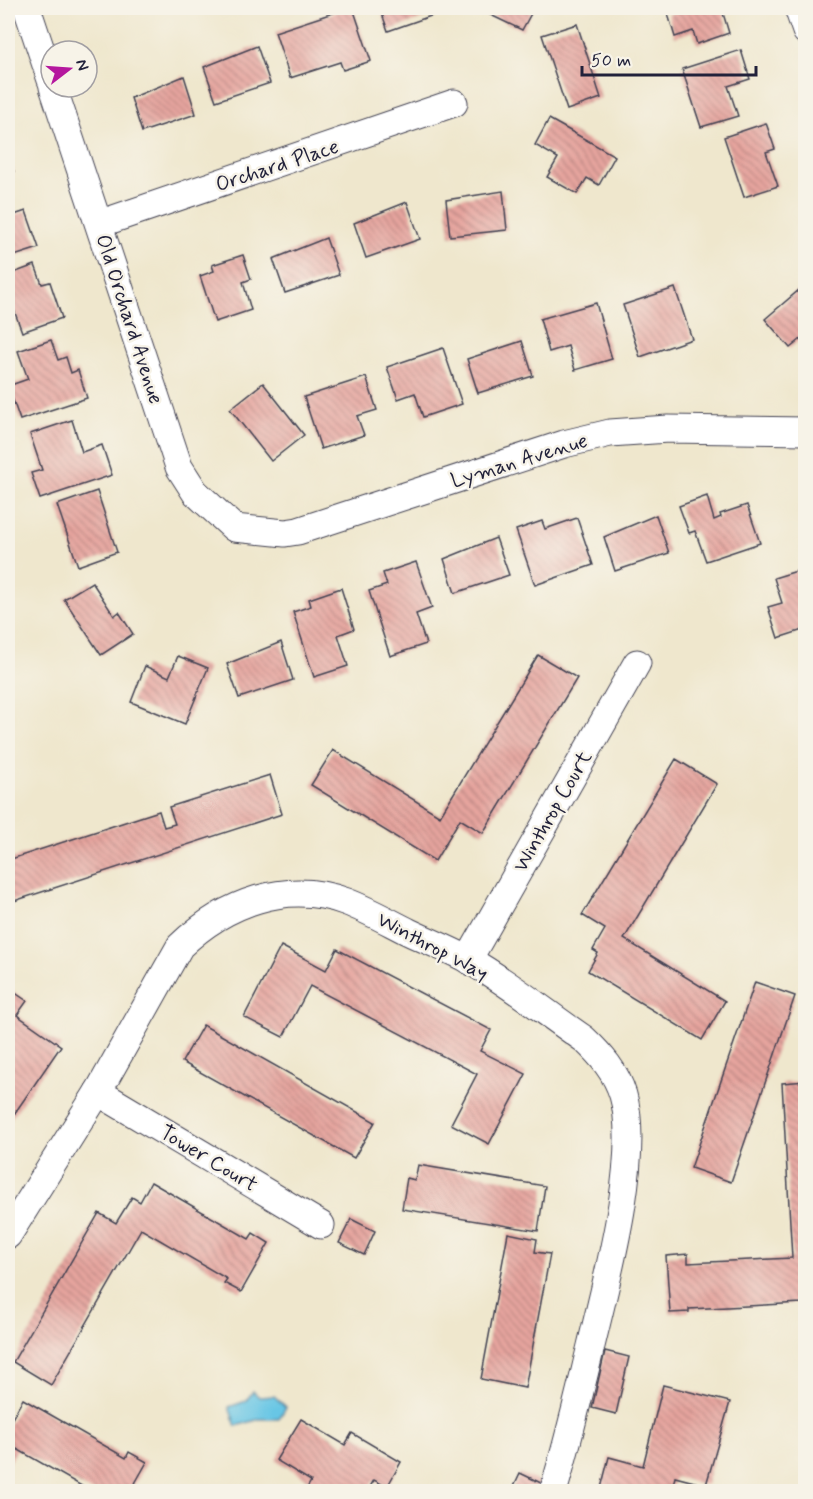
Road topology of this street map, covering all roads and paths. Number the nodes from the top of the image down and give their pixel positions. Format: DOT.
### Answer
graph roads {
  1 [pos="27,8"];
  2 [pos="798,8"];
  3 [pos="806,31"];
  4 [pos="39,44"];
  5 [pos="57,99"];
  6 [pos="454,103"];
  7 [pos="99,224"];
  8 [pos="806,431"];
  9 [pos="239,528"];
  10 [pos="637,663"];
  11 [pos="468,960"];
  12 [pos="98,1092"];
  13 [pos="321,1225"];
  14 [pos="8,1235"];
  15 [pos="553,1491"];
  1 -- 4 [label="street"];
  2 -- 3 [label="street"];
  5 -- 7 [label="street, Old Orchard Avenue"];
  6 -- 7 [label="street, Orchard Place"];
  7 -- 9 [label="street, Old Orchard Avenue"];
  8 -- 9 [label="street, Lyman Avenue"];
  10 -- 11 [label="street, Winthrop Court"];
  11 -- 12 [label="street, Winthrop Way"];
  11 -- 15 [label="street, Winthrop Way"];
  12 -- 13 [label="street, Tower Court"];
  12 -- 14 [label="street, Winthrop Way"];
}
